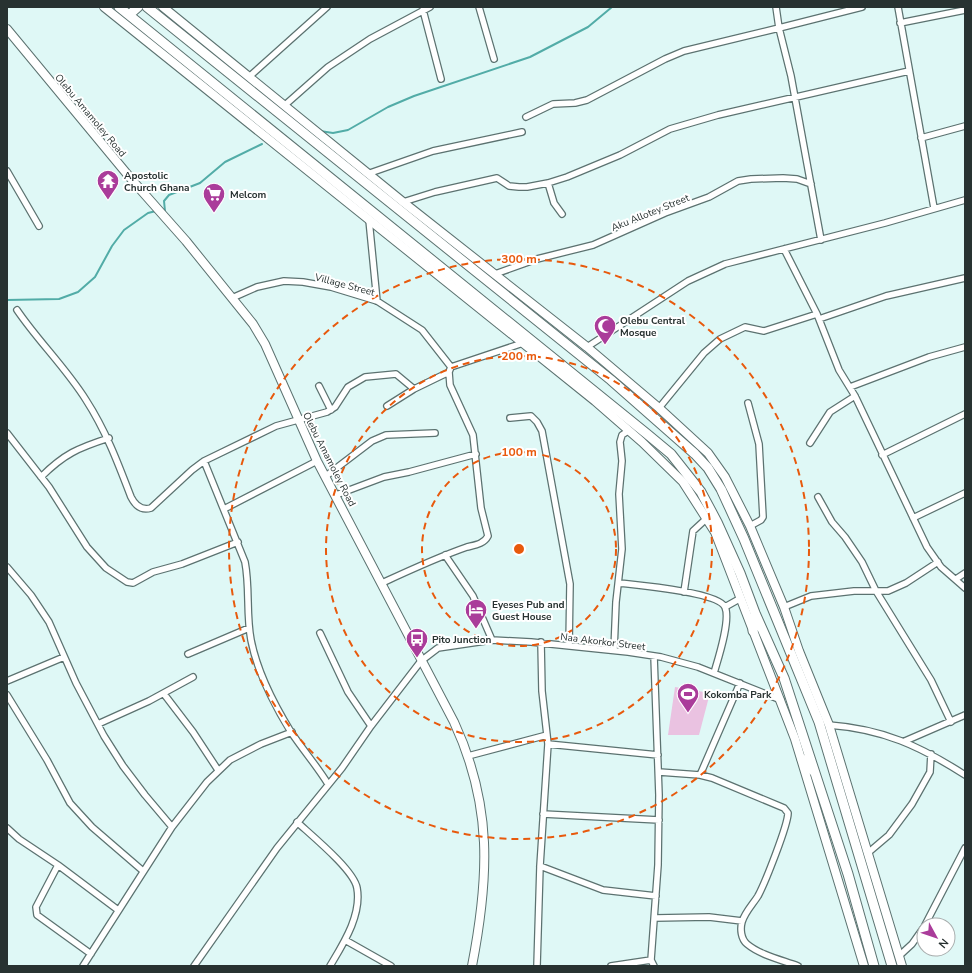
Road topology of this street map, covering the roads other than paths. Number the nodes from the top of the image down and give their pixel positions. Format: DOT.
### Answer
graph roads {
  1 [pos="104,7"];
  2 [pos="119,7"];
  3 [pos="138,7"];
  4 [pos="147,7"];
  5 [pos="163,7"];
  6 [pos="327,7"];
  7 [pos="430,7"];
  8 [pos="479,7"];
  9 [pos="776,7"];
  10 [pos="862,7"];
  11 [pos="898,7"];
  12 [pos="424,10"];
  13 [pos="965,10"];
  14 [pos="129,14"];
  15 [pos="900,23"];
  16 [pos="779,28"];
  17 [pos="7,29"];
  18 [pos="494,60"];
  19 [pos="909,71"];
  20 [pos="250,76"];
  21 [pos="441,80"];
  22 [pos="795,98"];
  23 [pos="285,105"];
  24 [pos="526,117"];
  25 [pos="965,126"];
  26 [pos="522,132"];
  27 [pos="921,138"];
  28 [pos="7,171"];
  29 [pos="370,173"];
  30 [pos="548,183"];
  31 [pos="811,184"];
  32 [pos="965,200"];
  33 [pos="403,202"];
  34 [pos="934,208"];
  35 [pos="562,214"];
  36 [pos="369,220"];
  37 [pos="39,226"];
  38 [pos="821,240"];
  39 [pos="784,249"];
  40 [pos="495,274"];
  41 [pos="965,278"];
  42 [pos="232,298"];
  43 [pos="376,301"];
  44 [pos="17,310"];
  45 [pos="818,317"];
  46 [pos="523,343"];
  47 [pos="587,347"];
  48 [pos="965,347"];
  49 [pos="450,369"];
  50 [pos="319,386"];
  51 [pos="850,387"];
  52 [pos="414,389"];
  53 [pos="855,396"];
  54 [pos="748,403"];
  55 [pos="387,406"];
  56 [pos="659,408"];
  57 [pos="331,410"];
  58 [pos="965,414"];
  59 [pos="510,418"];
  60 [pos="298,420"];
  61 [pos="628,431"];
  62 [pos="7,433"];
  63 [pos="435,433"];
  64 [pos="109,438"];
  65 [pos="810,443"];
  66 [pos="476,454"];
  67 [pos="882,455"];
  68 [pos="204,461"];
  69 [pos="317,461"];
  70 [pos="326,476"];
  71 [pos="41,477"];
  72 [pos="965,492"];
  73 [pos="336,495"];
  74 [pos="818,496"];
  75 [pos="224,509"];
  76 [pos="913,518"];
  77 [pos="706,519"];
  78 [pos="750,526"];
  79 [pos="744,539"];
  80 [pos="238,542"];
  81 [pos="728,544"];
  82 [pos="445,555"];
  83 [pos="938,562"];
  84 [pos="7,567"];
  85 [pos="965,572"];
  86 [pos="956,580"];
  87 [pos="382,583"];
  88 [pos="619,583"];
  89 [pos="965,588"];
  90 [pos="876,591"];
  91 [pos="684,592"];
  92 [pos="741,598"];
  93 [pos="725,606"];
  94 [pos="784,607"];
  95 [pos="755,613"];
  96 [pos="249,628"];
  97 [pos="753,631"];
  98 [pos="320,633"];
  99 [pos="492,640"];
  100 [pos="541,642"];
  101 [pos="569,646"];
  102 [pos="614,650"];
  103 [pos="188,654"];
  104 [pos="654,656"];
  105 [pos="64,657"];
  106 [pos="421,661"];
  107 [pos="714,673"];
  108 [pos="193,676"];
  109 [pos="7,680"];
  110 [pos="740,683"];
  111 [pos="164,694"];
  112 [pos="7,695"];
  113 [pos="781,700"];
  114 [pos="965,715"];
  115 [pos="951,722"];
  116 [pos="98,724"];
  117 [pos="829,725"];
  118 [pos="371,726"];
  119 [pos="292,732"];
  120 [pos="547,735"];
  121 [pos="905,741"];
  122 [pos="548,744"];
  123 [pos="932,754"];
  124 [pos="658,755"];
  125 [pos="468,756"];
  126 [pos="802,759"];
  127 [pos="218,770"];
  128 [pos="659,772"];
  129 [pos="815,773"];
  130 [pos="700,775"];
  131 [pos="965,775"];
  132 [pos="328,784"];
  133 [pos="543,814"];
  134 [pos="852,814"];
  135 [pos="659,820"];
  136 [pos="297,822"];
  137 [pos="172,827"];
  138 [pos="7,830"];
  139 [pos="965,848"];
  140 [pos="869,852"];
  141 [pos="58,865"];
  142 [pos="540,866"];
  143 [pos="864,869"];
  144 [pos="143,871"];
  145 [pos="848,874"];
  146 [pos="656,896"];
  147 [pos="118,910"];
  148 [pos="929,917"];
  149 [pos="654,918"];
  150 [pos="742,922"];
  151 [pos="916,938"];
  152 [pos="345,940"];
  153 [pos="91,954"];
  154 [pos="899,956"];
  155 [pos="652,963"];
  156 [pos="83,966"];
  157 [pos="194,966"];
  158 [pos="330,966"];
  159 [pos="391,966"];
  160 [pos="472,966"];
  161 [pos="537,966"];
  162 [pos="611,966"];
  163 [pos="798,966"];
  164 [pos="864,966"];
  165 [pos="874,966"];
  166 [pos="892,966"];
  167 [pos="902,966"];
  1 -- 36 [label="street"];
  2 -- 14 [label="main road"];
  3 -- 14 [label="main road"];
  4 -- 79 [label="main road"];
  5 -- 20 [label="street"];
  6 -- 20 [label="street"];
  7 -- 12 [label="street"];
  8 -- 18 [label="street"];
  9 -- 16 [label="street"];
  10 -- 16 [label="street"];
  11 -- 15 [label="street"];
  12 -- 21 [label="street"];
  12 -- 23 [label="street"];
  13 -- 15 [label="street"];
  14 -- 81 [label="main road"];
  15 -- 19 [label="street"];
  16 -- 22 [label="street"];
  16 -- 24 [label="street"];
  17 -- 42 [label="street, Olebu Amamoley Road"];
  19 -- 22 [label="street"];
  19 -- 27 [label="street"];
  20 -- 23 [label="street"];
  22 -- 30 [label="street"];
  22 -- 31 [label="street"];
  23 -- 29 [label="street"];
  25 -- 27 [label="street"];
  26 -- 29 [label="street"];
  27 -- 34 [label="street"];
  28 -- 37 [label="street"];
  29 -- 33 [label="street"];
  30 -- 33 [label="street"];
  30 -- 35 [label="street"];
  31 -- 38 [label="street"];
  31 -- 40 [label="street, Aku Allotey Street"];
  32 -- 34 [label="street"];
  33 -- 40 [label="street"];
  34 -- 38 [label="street"];
  36 -- 43 [label="street"];
  36 -- 46 [label="street"];
  38 -- 39 [label="street"];
  39 -- 45 [label="street"];
  39 -- 47 [label="street"];
  40 -- 47 [label="street"];
  41 -- 45 [label="street"];
  42 -- 43 [label="street, Village Street"];
  42 -- 60 [label="street, Olebu Amamoley Road"];
  43 -- 49 [label="street, Village Street"];
  44 -- 64 [label="street"];
  45 -- 51 [label="street"];
  45 -- 56 [label="street"];
  46 -- 49 [label="street"];
  46 -- 61 [label="street"];
  47 -- 56 [label="street"];
  48 -- 51 [label="street"];
  49 -- 52 [label="street"];
  49 -- 66 [label="street"];
  50 -- 57 [label="street"];
  51 -- 53 [label="street"];
  52 -- 55 [label="street"];
  52 -- 57 [label="street"];
  53 -- 65 [label="street"];
  53 -- 67 [label="street"];
  54 -- 78 [label="street"];
  56 -- 78 [label="street"];
  57 -- 60 [label="street"];
  58 -- 67 [label="street"];
  59 -- 101 [label="street"];
  60 -- 68 [label="street"];
  60 -- 69 [label="street, Olebu Amamoley Road"];
  61 -- 77 [label="street"];
  61 -- 88 [label="street"];
  62 -- 71 [label="street"];
  63 -- 70 [label="street"];
  64 -- 68 [label="street"];
  64 -- 71 [label="street"];
  66 -- 73 [label="street"];
  66 -- 82 [label="street"];
  67 -- 76 [label="street"];
  68 -- 75 [label="street"];
  69 -- 70 [label="street, Olebu Amamoley Road"];
  69 -- 75 [label="street"];
  70 -- 73 [label="street, Olebu Amamoley Road"];
  71 -- 80 [label="street"];
  72 -- 76 [label="street"];
  73 -- 87 [label="street, Olebu Amamoley Road"];
  74 -- 90 [label="street"];
  75 -- 80 [label="street"];
  76 -- 83 [label="street"];
  77 -- 91 [label="street"];
  77 -- 92 [label="street"];
  78 -- 94 [label="street"];
  79 -- 81 [label="main road"];
  79 -- 134 [label="main road"];
  80 -- 96 [label="street"];
  81 -- 95 [label="main road"];
  82 -- 87 [label="street"];
  82 -- 99 [label="street"];
  83 -- 86 [label="street"];
  83 -- 90 [label="street"];
  84 -- 105 [label="street"];
  85 -- 86 [label="street"];
  86 -- 89 [label="street"];
  87 -- 106 [label="street, Olebu Amamoley Road"];
  88 -- 91 [label="street"];
  88 -- 102 [label="street"];
  90 -- 94 [label="street"];
  90 -- 115 [label="street"];
  91 -- 93 [label="street"];
  92 -- 93 [label="street"];
  92 -- 97 [label="street"];
  93 -- 107 [label="street"];
  94 -- 117 [label="street"];
  95 -- 97 [label="main road"];
  95 -- 129 [label="main road"];
  96 -- 103 [label="street"];
  96 -- 119 [label="street"];
  97 -- 113 [label="street"];
  98 -- 118 [label="street"];
  99 -- 100 [label="street, Naa Akorkor Street"];
  99 -- 106 [label="street, Naa Akorkor Street"];
  100 -- 101 [label="street, Naa Akorkor Street"];
  100 -- 120 [label="street"];
  101 -- 102 [label="street, Naa Akorkor Street"];
  102 -- 104 [label="street, Naa Akorkor Street"];
  104 -- 107 [label="street, Naa Akorkor Street"];
  104 -- 124 [label="street"];
  105 -- 109 [label="street"];
  105 -- 116 [label="street"];
  106 -- 118 [label="street, Naa Akorkor Street"];
  106 -- 125 [label="street, Olebu Amamoley Road"];
  107 -- 110 [label="street, Naa Akorkor Street"];
  108 -- 111 [label="street"];
  110 -- 113 [label="street, Naa Akorkor Street"];
  110 -- 130 [label="street"];
  111 -- 116 [label="street"];
  111 -- 127 [label="street"];
  112 -- 144 [label="street"];
  113 -- 126 [label="street"];
  114 -- 115 [label="street"];
  115 -- 121 [label="street"];
  116 -- 137 [label="street"];
  117 -- 121 [label="street"];
  117 -- 134 [label="street"];
  118 -- 132 [label="street, Naa Akorkor Street"];
  119 -- 127 [label="street"];
  119 -- 132 [label="street"];
  120 -- 122 [label="street"];
  120 -- 125 [label="street"];
  121 -- 123 [label="street"];
  122 -- 124 [label="street"];
  122 -- 133 [label="street"];
  123 -- 131 [label="street"];
  123 -- 140 [label="street"];
  124 -- 128 [label="street"];
  125 -- 160 [label="street, Olebu Amamoley Road"];
  126 -- 129 [label="main road"];
  126 -- 164 [label="street"];
  127 -- 137 [label="street"];
  128 -- 130 [label="street"];
  128 -- 135 [label="street"];
  129 -- 145 [label="main road"];
  130 -- 150 [label="street"];
  132 -- 136 [label="street, Naa Akorkor Street"];
  133 -- 135 [label="street"];
  133 -- 142 [label="street"];
  134 -- 140 [label="street"];
  134 -- 143 [label="main road"];
  135 -- 146 [label="street"];
  136 -- 152 [label="street"];
  136 -- 157 [label="street, Naa Akorkor Street"];
  137 -- 144 [label="street"];
  138 -- 141 [label="street"];
  139 -- 148 [label="street"];
  140 -- 154 [label="street"];
  141 -- 147 [label="street"];
  141 -- 153 [label="street"];
  142 -- 146 [label="street"];
  142 -- 161 [label="street"];
  143 -- 145 [label="main road"];
  143 -- 166 [label="main road"];
  144 -- 147 [label="street"];
  145 -- 165 [label="main road"];
  146 -- 149 [label="street"];
  147 -- 153 [label="street"];
  149 -- 150 [label="street"];
  149 -- 155 [label="street"];
  150 -- 163 [label="street"];
  151 -- 154 [label="street"];
  152 -- 158 [label="street"];
  152 -- 159 [label="street"];
  153 -- 156 [label="street"];
  154 -- 167 [label="street"];
  155 -- 162 [label="street"];
}
